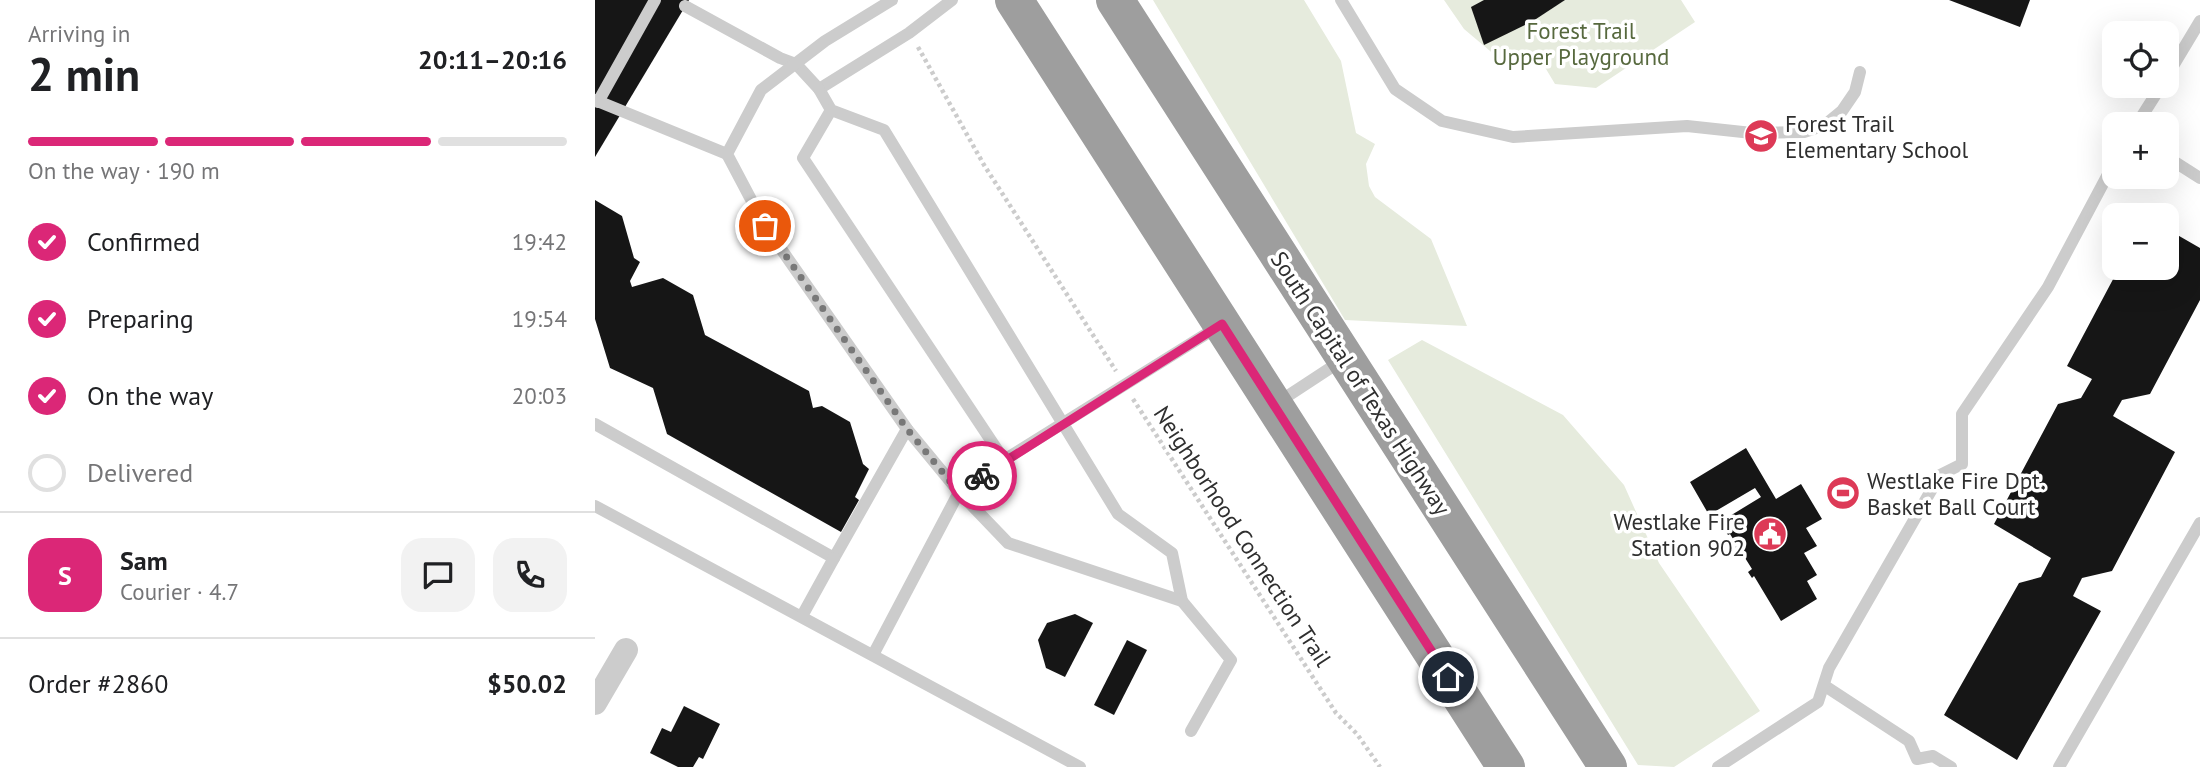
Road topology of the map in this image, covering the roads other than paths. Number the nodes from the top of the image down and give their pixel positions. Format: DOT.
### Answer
graph roads {
  1 [pos="655,0"];
  2 [pos="892,0"];
  3 [pos="953,0"];
  4 [pos="1014,0"];
  5 [pos="1115,0"];
  6 [pos="1341,0"];
  7 [pos="685,6"];
  8 [pos="2200,21"];
  9 [pos="2179,56"];
  10 [pos="796,64"];
  11 [pos="1860,72"];
  12 [pos="819,89"];
  13 [pos="596,101"];
  14 [pos="831,110"];
  15 [pos="727,154"];
  16 [pos="2179,165"];
  17 [pos="2200,178"];
  18 [pos="2102,186"];
  19 [pos="1222,324"];
  20 [pos="1345,359"];
  21 [pos="1274,405"];
  22 [pos="595,424"];
  23 [pos="1063,424"];
  24 [pos="907,429"];
  25 [pos="1003,460"];
  26 [pos="959,492"];
  27 [pos="595,506"];
  28 [pos="2200,523"];
  29 [pos="834,558"];
  30 [pos="1182,601"];
  31 [pos="802,617"];
  32 [pos="626,650"];
  33 [pos="873,655"];
  34 [pos="1825,686"];
  35 [pos="595,703"];
  36 [pos="1191,731"];
  37 [pos="1080,767"];
  38 [pos="1506,767"];
  39 [pos="1608,767"];
  40 [pos="1718,767"];
  41 [pos="1951,767"];
  42 [pos="2059,767"];
  1 -- 13 [label="lane"];
  2 -- 10 [label="lane"];
  3 -- 12 [label="lane"];
  4 -- 19 [label="highway"];
  5 -- 20 [label="highway, South Capital of Texas Highway"];
  6 -- 11 [label="lane"];
  7 -- 10 [label="lane"];
  8 -- 9 [label="lane"];
  10 -- 12 [label="lane"];
  10 -- 15 [label="lane"];
  12 -- 14 [label="lane"];
  13 -- 15 [label="lane"];
  14 -- 23 [label="lane"];
  14 -- 25 [label="lane"];
  15 -- 24 [label="lane"];
  16 -- 17 [label="lane"];
  18 -- 34 [label="lane"];
  19 -- 21 [label="highway"];
  19 -- 23 [label="lane"];
  20 -- 21 [label="lane"];
  20 -- 39 [label="highway, South Capital of Texas Highway"];
  21 -- 38 [label="highway"];
  22 -- 29 [label="lane"];
  23 -- 25 [label="lane"];
  23 -- 30 [label="lane"];
  24 -- 26 [label="lane"];
  24 -- 29 [label="lane"];
  25 -- 26 [label="lane"];
  26 -- 30 [label="lane"];
  26 -- 33 [label="lane"];
  27 -- 31 [label="lane"];
  28 -- 42 [label="lane"];
  29 -- 31 [label="lane"];
  30 -- 36 [label="lane"];
  31 -- 33 [label="lane"];
  32 -- 35 [label="street"];
  33 -- 37 [label="lane"];
  34 -- 40 [label="lane"];
  34 -- 41 [label="lane"];
}
